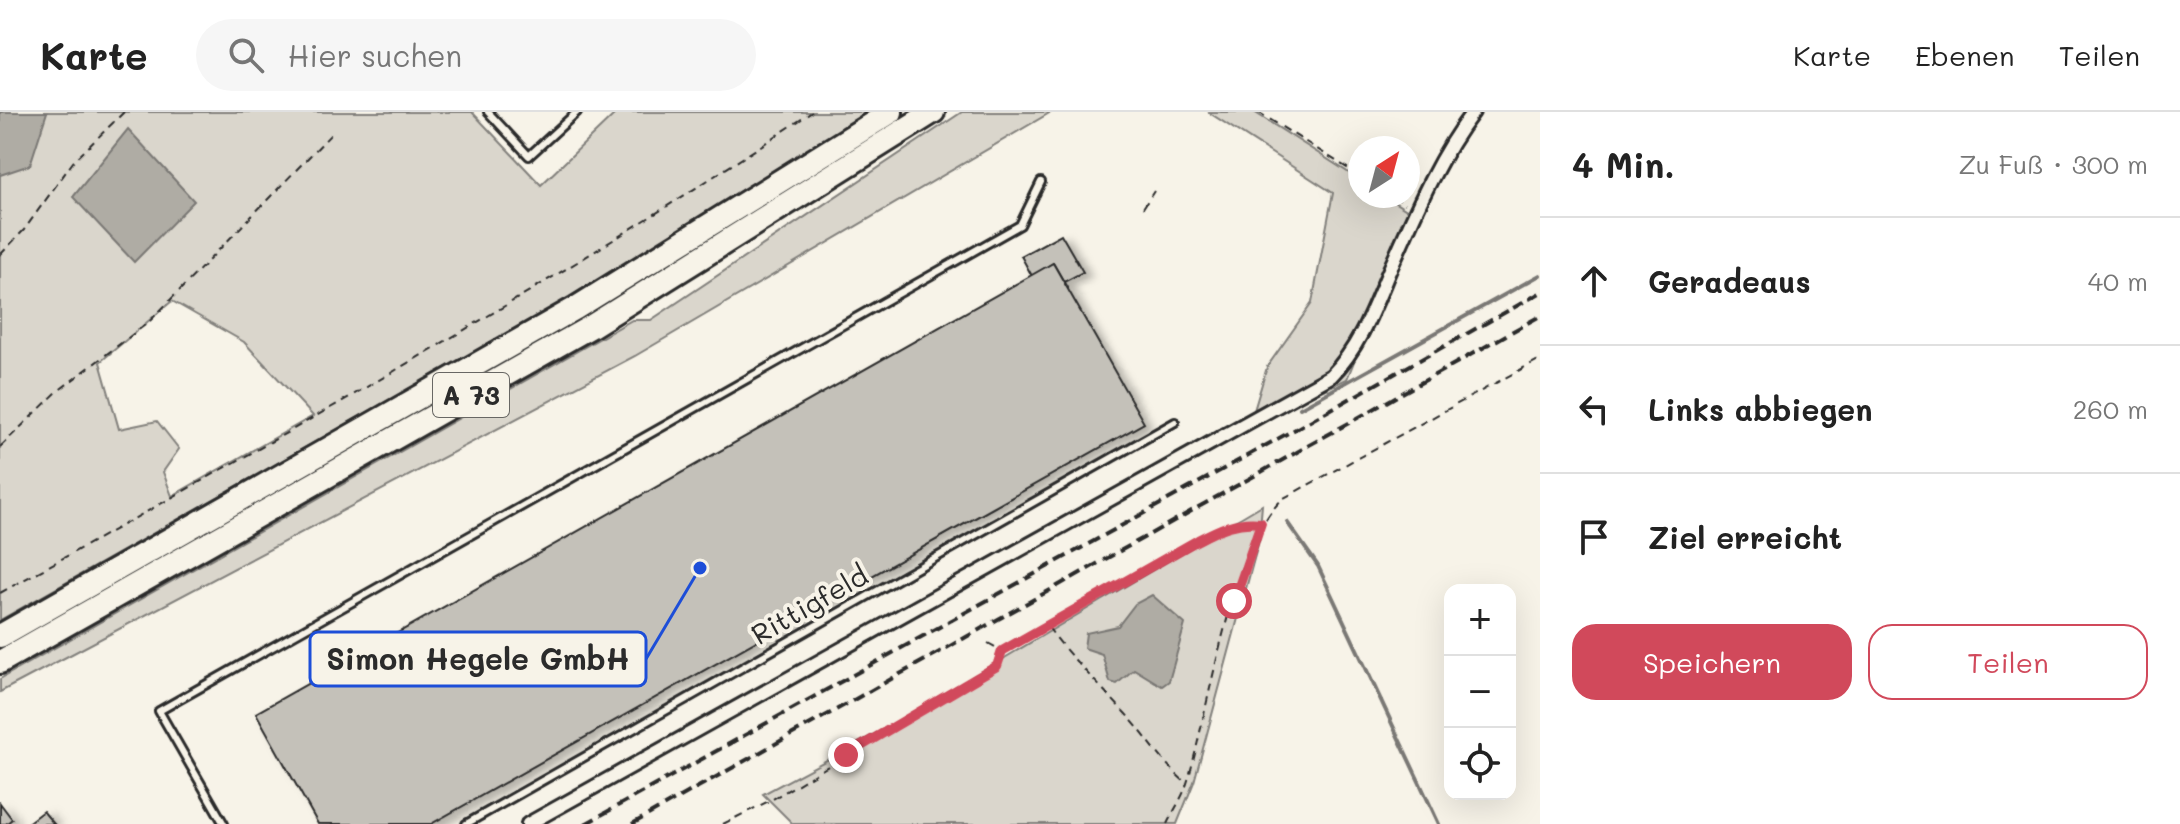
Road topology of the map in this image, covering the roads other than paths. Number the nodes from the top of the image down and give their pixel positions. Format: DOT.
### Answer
graph roads {
  1 [pos="488,112"];
  2 [pos="577,112"];
  3 [pos="891,112"];
  4 [pos="933,112"];
  5 [pos="1473,112"];
  6 [pos="1041,182"];
  7 [pos="1175,422"];
  8 [pos="0,636"];
  9 [pos="0,662"];
  10 [pos="224,824"];
  11 [pos="466,824"];
  12 [pos="528,824"];
  1 -- 2 [label="lane"];
  3 -- 8 [label="highway, A 73"];
  4 -- 9 [label="highway, A 73"];
  5 -- 12 [label="street"];
  6 -- 10 [label="lane"];
  7 -- 11 [label="lane, Rittigfeld"];
}
